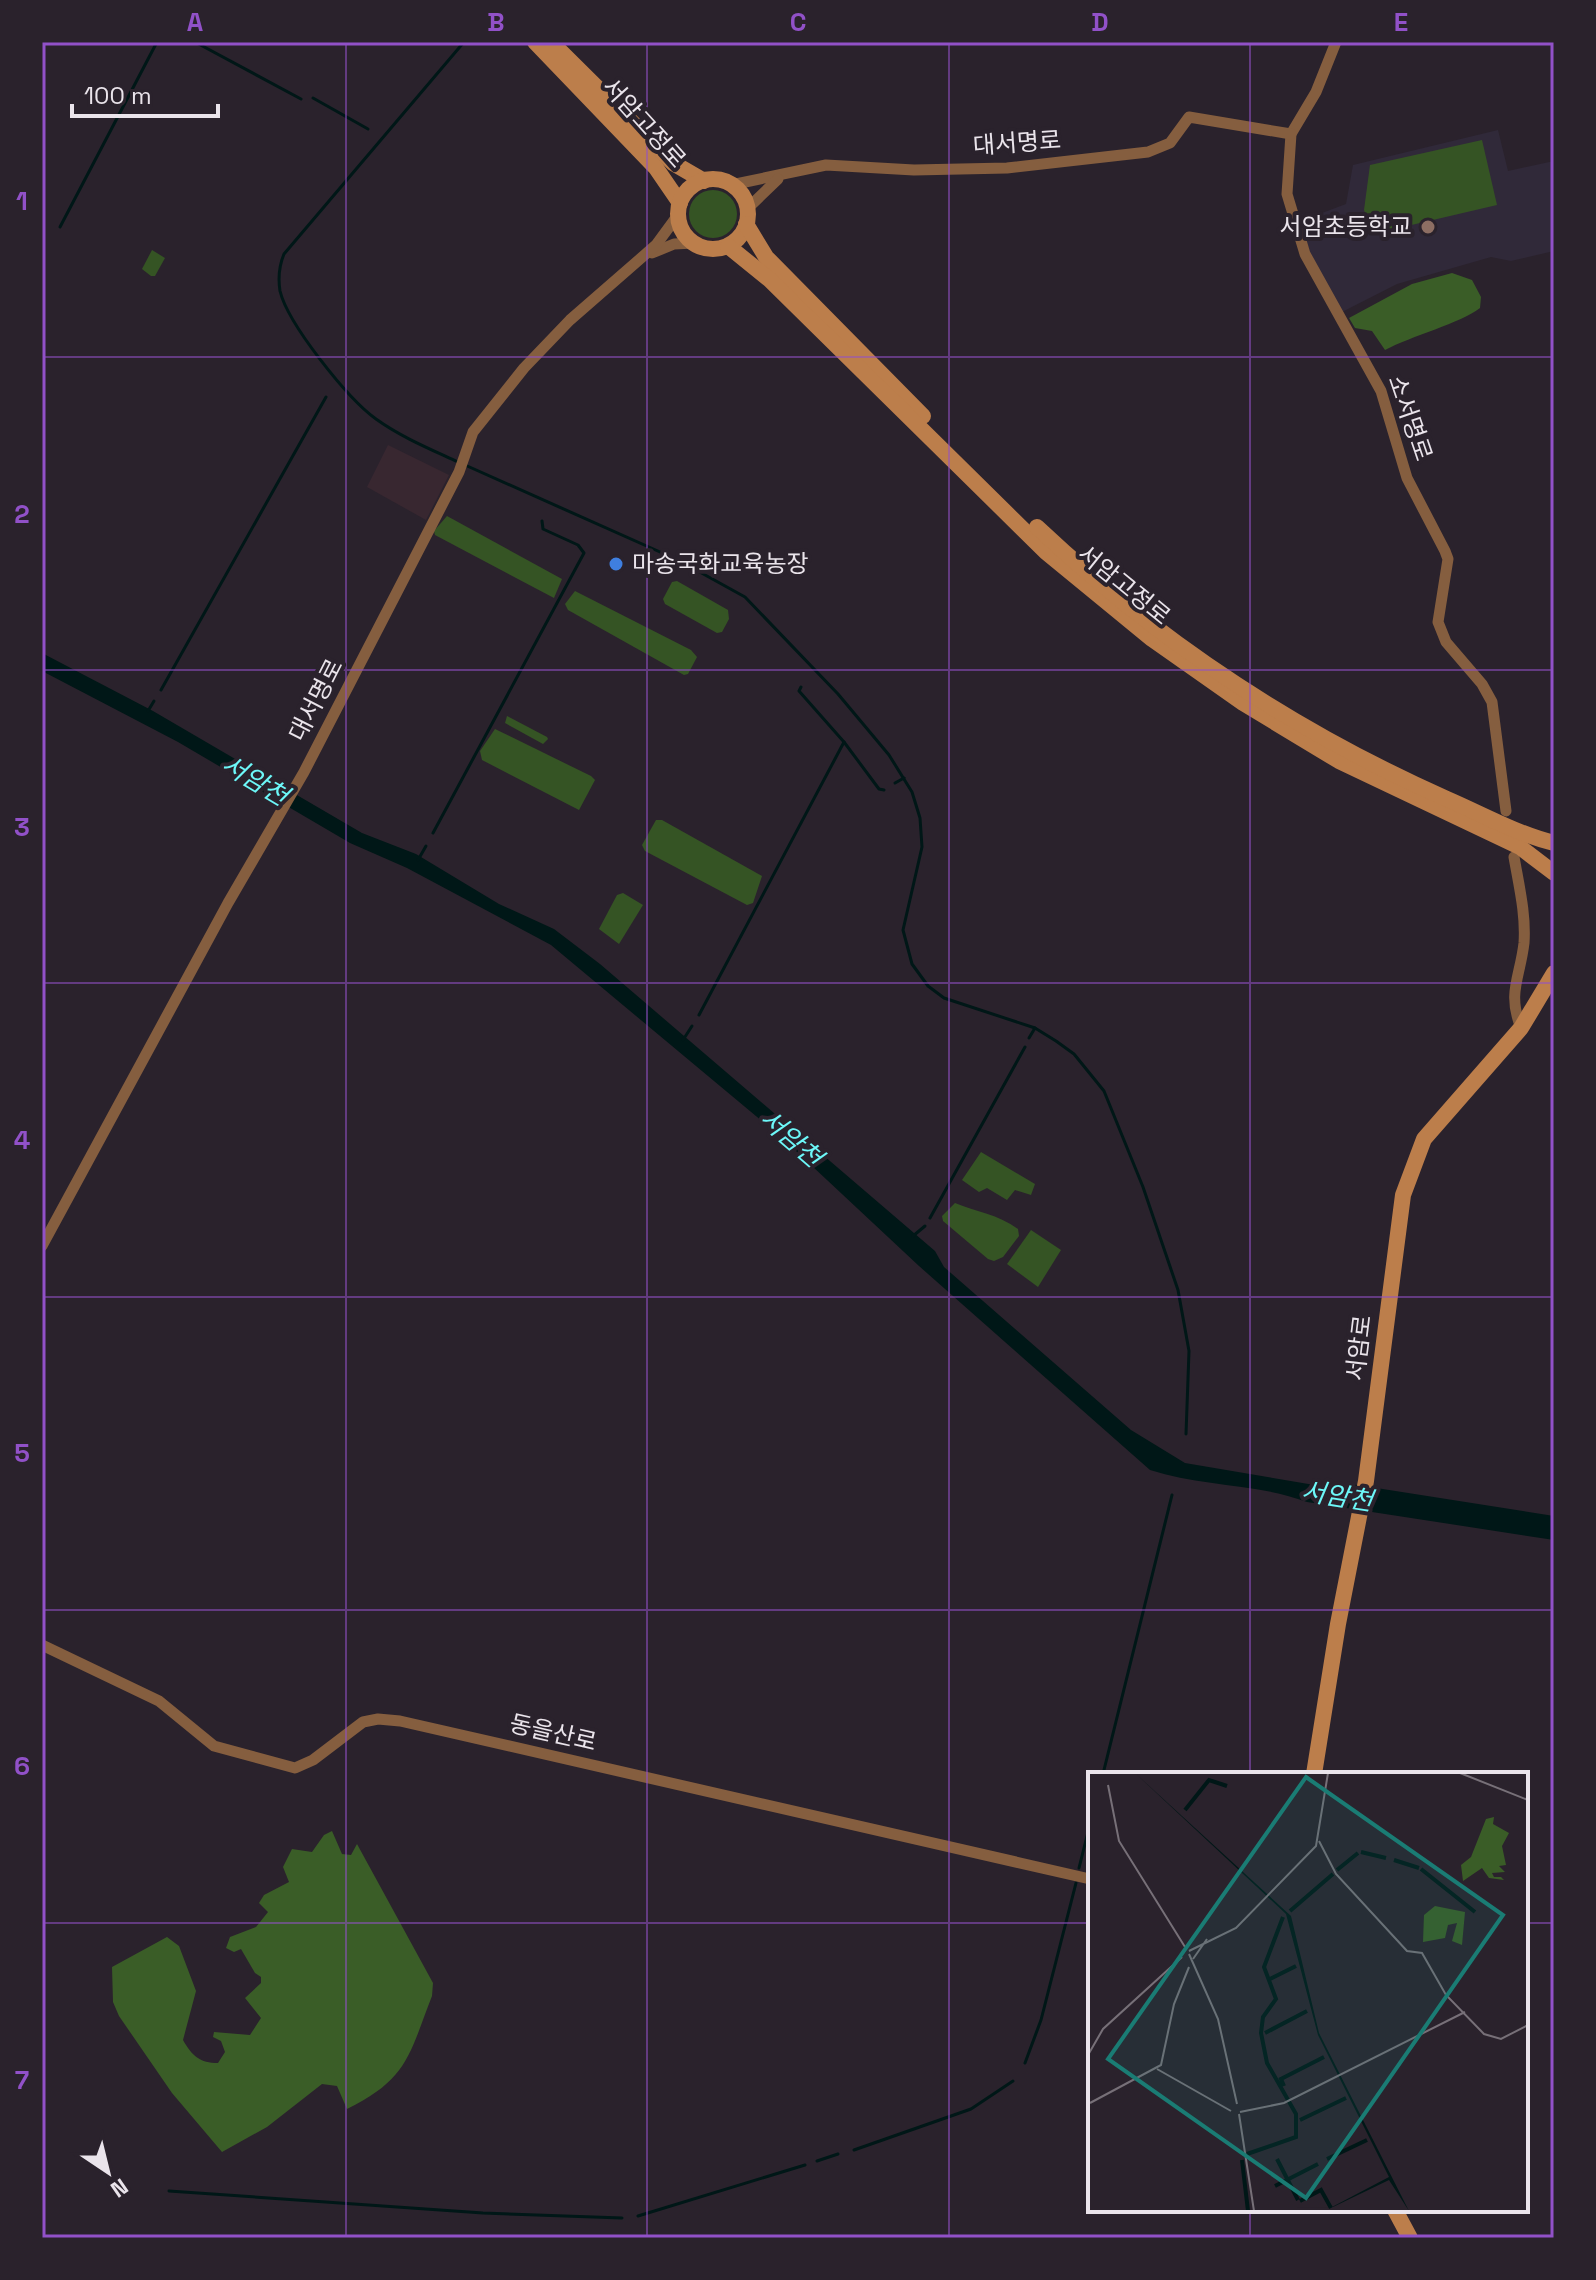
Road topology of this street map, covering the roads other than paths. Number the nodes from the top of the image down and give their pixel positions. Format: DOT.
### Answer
graph roads {
  1 [pos="535,42"];
  2 [pos="551,42"];
  3 [pos="1336,42"];
  4 [pos="1291,134"];
  5 [pos="781,176"];
  6 [pos="704,181"];
  7 [pos="731,185"];
  8 [pos="679,209"];
  9 [pos="747,216"];
  10 [pos="694,243"];
  11 [pos="728,246"];
  12 [pos="640,258"];
  13 [pos="1506,811"];
  14 [pos="1554,843"];
  15 [pos="1514,857"];
  16 [pos="1554,873"];
  17 [pos="1554,976"];
  18 [pos="1521,1028"];
  19 [pos="42,1246"];
  20 [pos="42,1645"];
  21 [pos="1314,1772"];
  22 [pos="1088,1879"];
  23 [pos="1396,2212"];
  24 [pos="1410,2238"];
  1 -- 8 [label="main road, 서암고정로"];
  2 -- 6 [label="main road, 서암고정로"];
  3 -- 4 [label="street, 소서명로"];
  4 -- 5 [label="street, 대서명로"];
  4 -- 13 [label="street, 소서명로"];
  5 -- 7 [label="street, 대서명로"];
  5 -- 9 [label="street"];
  6 -- 7 [label="main road"];
  6 -- 8 [label="main road"];
  7 -- 9 [label="main road"];
  8 -- 10 [label="main road"];
  8 -- 12 [label="street, 대서명로"];
  9 -- 11 [label="main road"];
  9 -- 14 [label="main road, 서암고정로"];
  10 -- 11 [label="main road"];
  10 -- 12 [label="street"];
  11 -- 16 [label="main road, 서암고정로"];
  12 -- 19 [label="street, 대서명로"];
  15 -- 18 [label="street"];
  17 -- 18 [label="main road, 서암로"];
  18 -- 21 [label="main road, 서암로"];
  20 -- 22 [label="street, 동을산로"];
  23 -- 24 [label="main road"];
}
